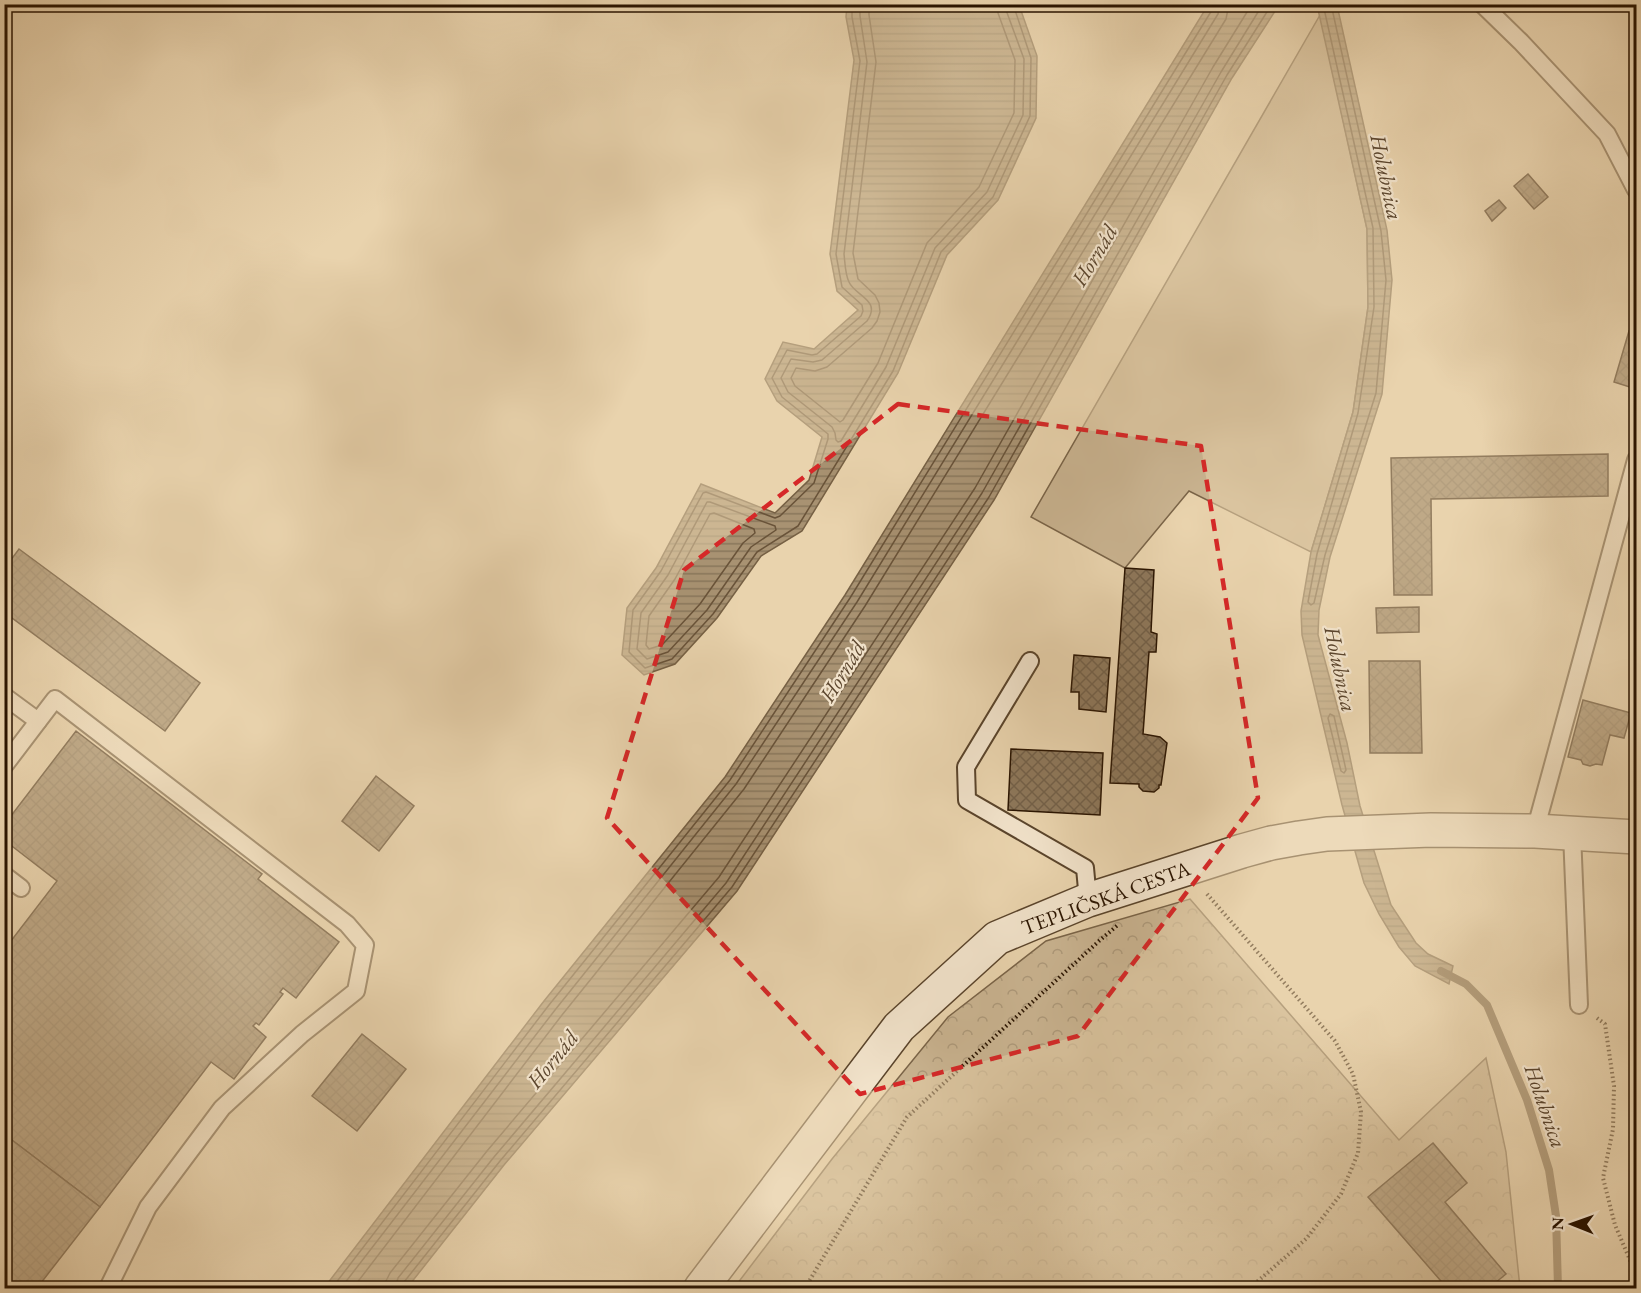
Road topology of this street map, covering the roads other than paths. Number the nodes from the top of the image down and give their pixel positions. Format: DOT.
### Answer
graph roads {
  1 [pos="1482,4"];
  2 [pos="1636,190"];
  3 [pos="1636,460"];
  4 [pos="1030,661"];
  5 [pos="4,696"];
  6 [pos="38,721"];
  7 [pos="4,766"];
  8 [pos="1535,831"];
  9 [pos="1572,833"];
  10 [pos="1636,837"];
  11 [pos="4,875"];
  12 [pos="21,888"];
  13 [pos="1088,900"];
  14 [pos="1579,1005"];
  15 [pos="108,1288"];
  16 [pos="701,1288"];
  1 -- 2 [label="lane"];
  3 -- 8 [label="lane"];
  4 -- 13 [label="lane"];
  5 -- 6 [label="lane"];
  6 -- 7 [label="lane"];
  6 -- 15 [label="lane"];
  8 -- 9 [label="street, TEPLIČSKÁ CESTA"];
  8 -- 13 [label="street, TEPLIČSKÁ CESTA"];
  9 -- 10 [label="street, TEPLIČSKÁ CESTA"];
  9 -- 14 [label="lane"];
  11 -- 12 [label="lane"];
  13 -- 16 [label="street, TEPLIČSKÁ CESTA"];
}
